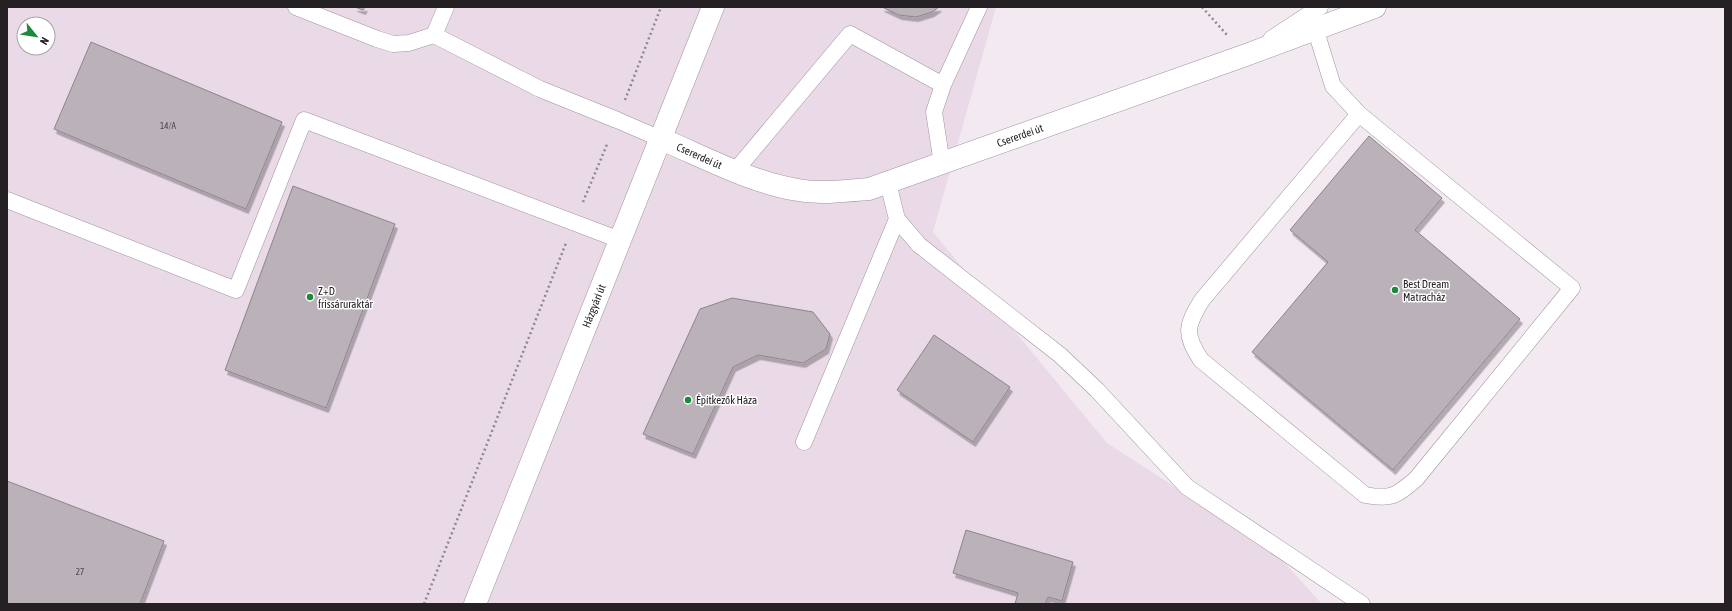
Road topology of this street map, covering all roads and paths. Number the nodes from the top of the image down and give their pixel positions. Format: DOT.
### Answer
graph roads {
  1 [pos="296,7"];
  2 [pos="446,7"];
  3 [pos="661,7"];
  4 [pos="713,7"];
  5 [pos="979,7"];
  6 [pos="1202,7"];
  7 [pos="1320,7"];
  8 [pos="1375,7"];
  9 [pos="1315,28"];
  10 [pos="434,35"];
  11 [pos="1246,55"];
  12 [pos="943,85"];
  13 [pos="1360,114"];
  14 [pos="617,120"];
  15 [pos="661,139"];
  16 [pos="942,164"];
  17 [pos="736,170"];
  18 [pos="888,183"];
  19 [pos="7,200"];
  20 [pos="897,219"];
  21 [pos="574,223"];
  22 [pos="620,240"];
  23 [pos="804,442"];
  24 [pos="424,604"];
  25 [pos="475,604"];
  26 [pos="1362,604"];
  1 -- 10 [label="lane"];
  2 -- 10 [label="lane"];
  3 -- 14 [label="path"];
  4 -- 15 [label="street, Házgyári út"];
  5 -- 12 [label="lane"];
  6 -- 11 [label="path"];
  7 -- 11 [label="lane"];
  8 -- 9 [label="street, Csererdei út"];
  9 -- 11 [label="street, Csererdei út"];
  9 -- 13 [label="lane"];
  10 -- 14 [label="lane"];
  11 -- 16 [label="street, Csererdei út"];
  12 -- 16 [label="lane"];
  12 -- 17 [label="lane"];
  13 -- 13 [label="lane"];
  14 -- 15 [label="lane"];
  14 -- 21 [label="path"];
  15 -- 17 [label="street, Csererdei út"];
  15 -- 22 [label="street, Házgyári út"];
  16 -- 18 [label="street, Csererdei út"];
  17 -- 18 [label="street, Csererdei út"];
  18 -- 20 [label="lane"];
  19 -- 21 [label="lane"];
  20 -- 23 [label="lane"];
  20 -- 26 [label="lane"];
  21 -- 22 [label="lane"];
  21 -- 24 [label="path"];
  22 -- 25 [label="street, Házgyári út"];
}
